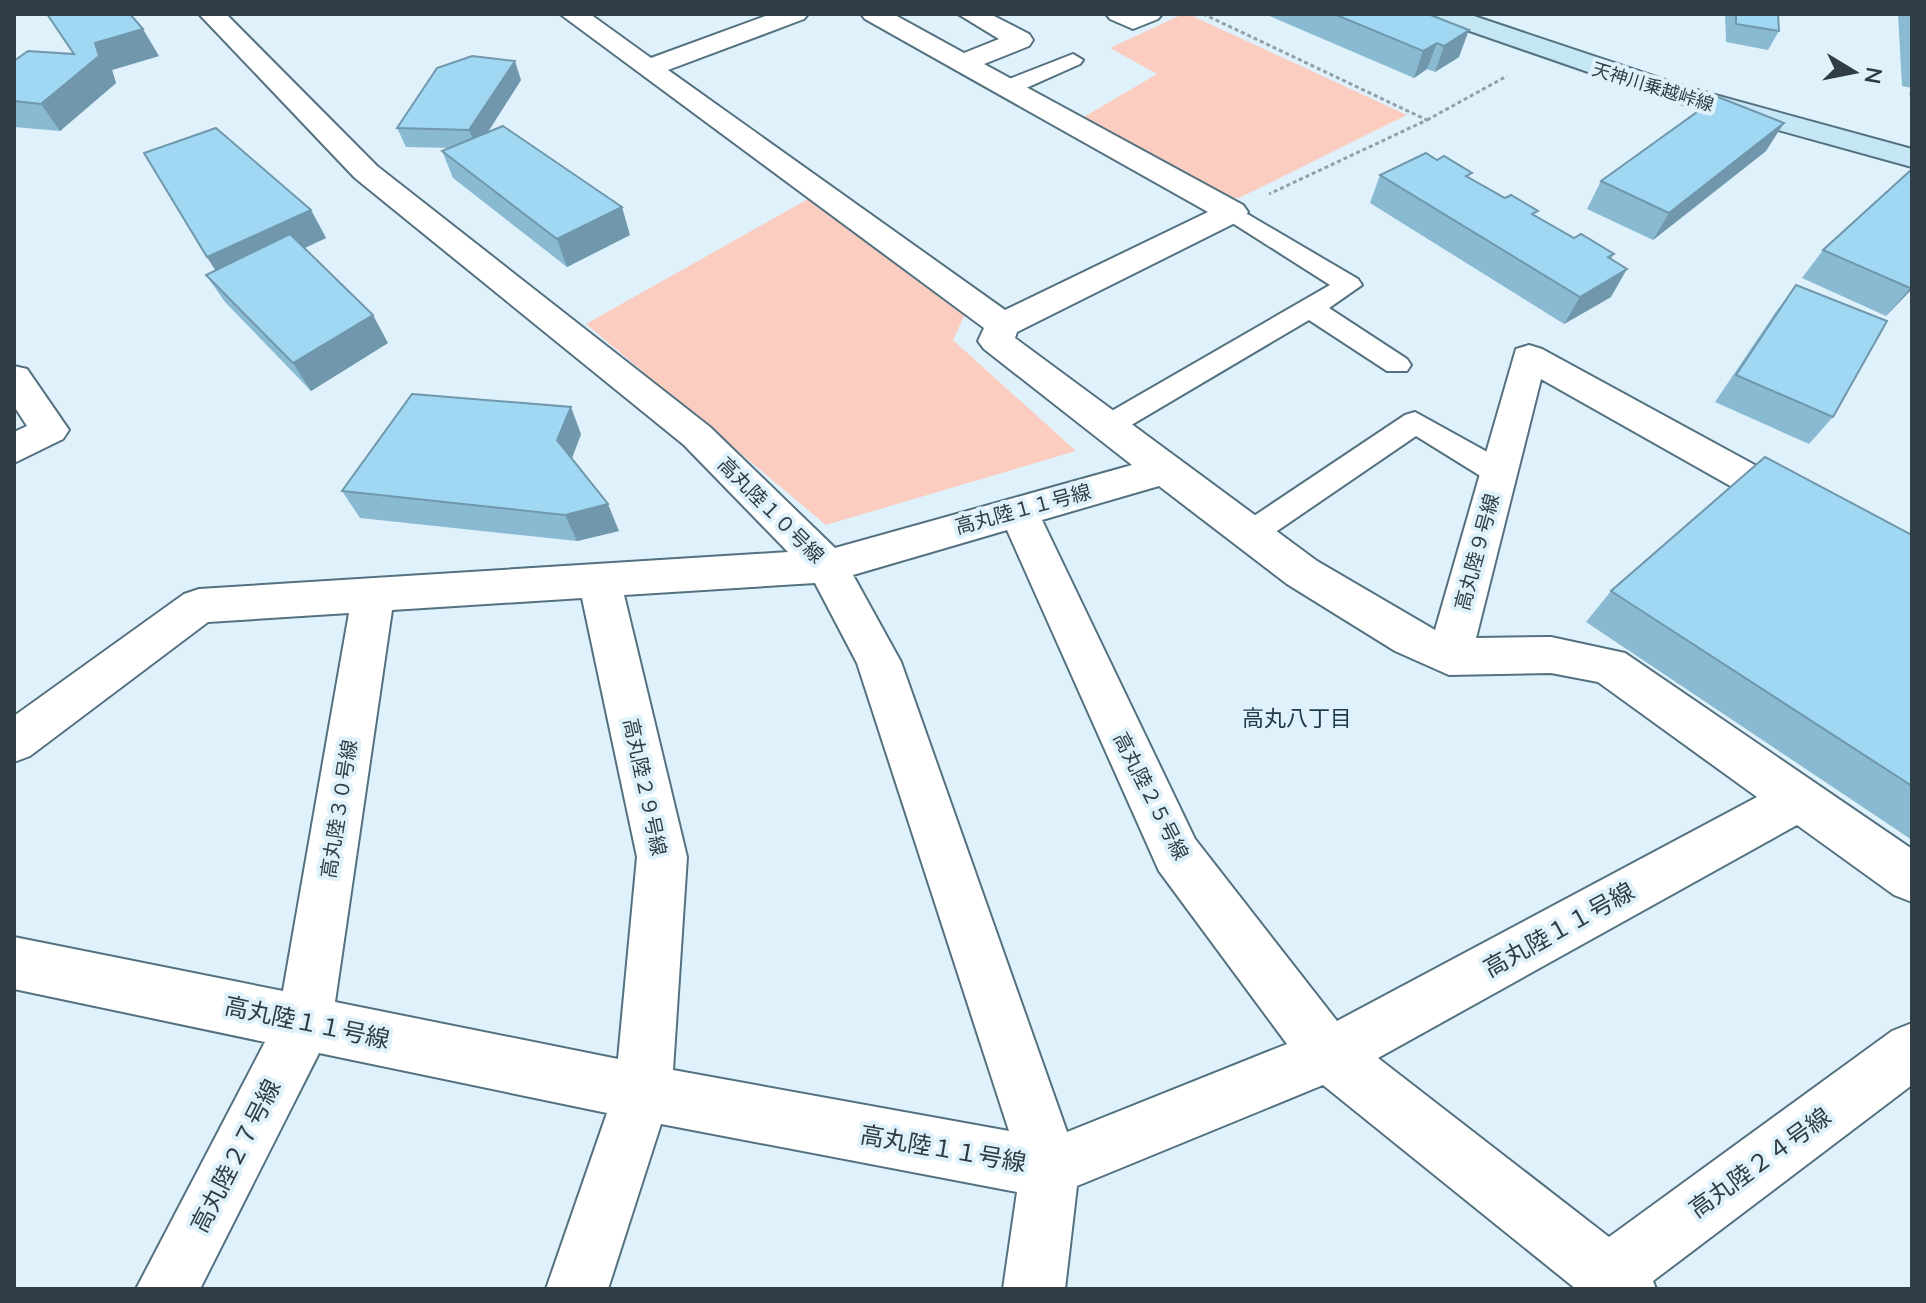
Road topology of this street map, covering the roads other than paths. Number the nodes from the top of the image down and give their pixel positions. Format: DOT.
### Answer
graph roads {
  1 [pos="212,14"];
  2 [pos="795,14"];
  3 [pos="874,14"];
  4 [pos="971,14"];
  5 [pos="1119,14"];
  6 [pos="1149,14"];
  7 [pos="1444,14"];
  8 [pos="578,15"];
  9 [pos="1073,60"];
  10 [pos="963,63"];
  11 [pos="649,68"];
  12 [pos="1007,88"];
  13 [pos="1912,158"];
  14 [pos="1232,212"];
  15 [pos="1310,308"];
  16 [pos="1003,325"];
  17 [pos="1397,365"];
  18 [pos="14,378"];
  19 [pos="1106,427"];
  20 [pos="14,449"];
  21 [pos="1165,470"];
  22 [pos="1498,472"];
  23 [pos="1018,511"];
  24 [pos="1830,524"];
  25 [pos="1250,534"];
  26 [pos="827,566"];
  27 [pos="600,582"];
  28 [pos="373,596"];
  29 [pos="1449,657"];
  30 [pos="14,742"];
  31 [pos="1801,798"];
  32 [pos="1912,878"];
  33 [pos="14,963"];
  34 [pos="305,1023"];
  35 [pos="1912,1051"];
  36 [pos="1329,1055"];
  37 [pos="643,1092"];
  38 [pos="1050,1168"];
  39 [pos="1617,1282"];
  40 [pos="167,1289"];
  41 [pos="577,1289"];
  42 [pos="1034,1289"];
  1 -- 26 [label="street, 高丸陸１０号線"];
  2 -- 11 [label="street"];
  3 -- 10 [label="street"];
  4 -- 10 [label="street"];
  5 -- 6 [label="street"];
  7 -- 13 [label="street, 天神川乗越峠線"];
  8 -- 11 [label="street"];
  9 -- 12 [label="lane"];
  10 -- 12 [label="street"];
  11 -- 16 [label="street"];
  12 -- 14 [label="street"];
  14 -- 15 [label="lane"];
  14 -- 16 [label="street"];
  15 -- 17 [label="lane"];
  15 -- 19 [label="lane"];
  16 -- 19 [label="street"];
  18 -- 20 [label="street"];
  19 -- 21 [label="street"];
  21 -- 23 [label="street, 高丸陸１１号線"];
  21 -- 25 [label="street"];
  22 -- 24 [label="street, 高丸陸９号線"];
  22 -- 25 [label="lane"];
  22 -- 29 [label="street, 高丸陸９号線"];
  23 -- 26 [label="street, 高丸陸１１号線"];
  23 -- 36 [label="street, 高丸陸２５号線"];
  25 -- 29 [label="street"];
  26 -- 27 [label="street, 高丸陸１１号線"];
  26 -- 38 [label="street, 高丸陸１０号線"];
  27 -- 28 [label="street, 高丸陸１１号線"];
  27 -- 37 [label="street, 高丸陸２９号線"];
  28 -- 30 [label="street, 高丸陸１１号線"];
  28 -- 34 [label="street, 高丸陸３０号線"];
  29 -- 31 [label="street"];
  31 -- 32 [label="street"];
  31 -- 36 [label="street, 高丸陸１１号線"];
  33 -- 34 [label="street, 高丸陸１１号線"];
  34 -- 37 [label="street, 高丸陸１１号線"];
  34 -- 40 [label="street, 高丸陸２７号線"];
  35 -- 39 [label="street, 高丸陸２４号線"];
  36 -- 38 [label="street, 高丸陸１１号線"];
  36 -- 39 [label="street, 高丸陸２５号線"];
  37 -- 38 [label="street, 高丸陸１１号線"];
  37 -- 41 [label="street, 高丸陸２９号線"];
  38 -- 42 [label="street, 高丸陸１０号線"];
}
